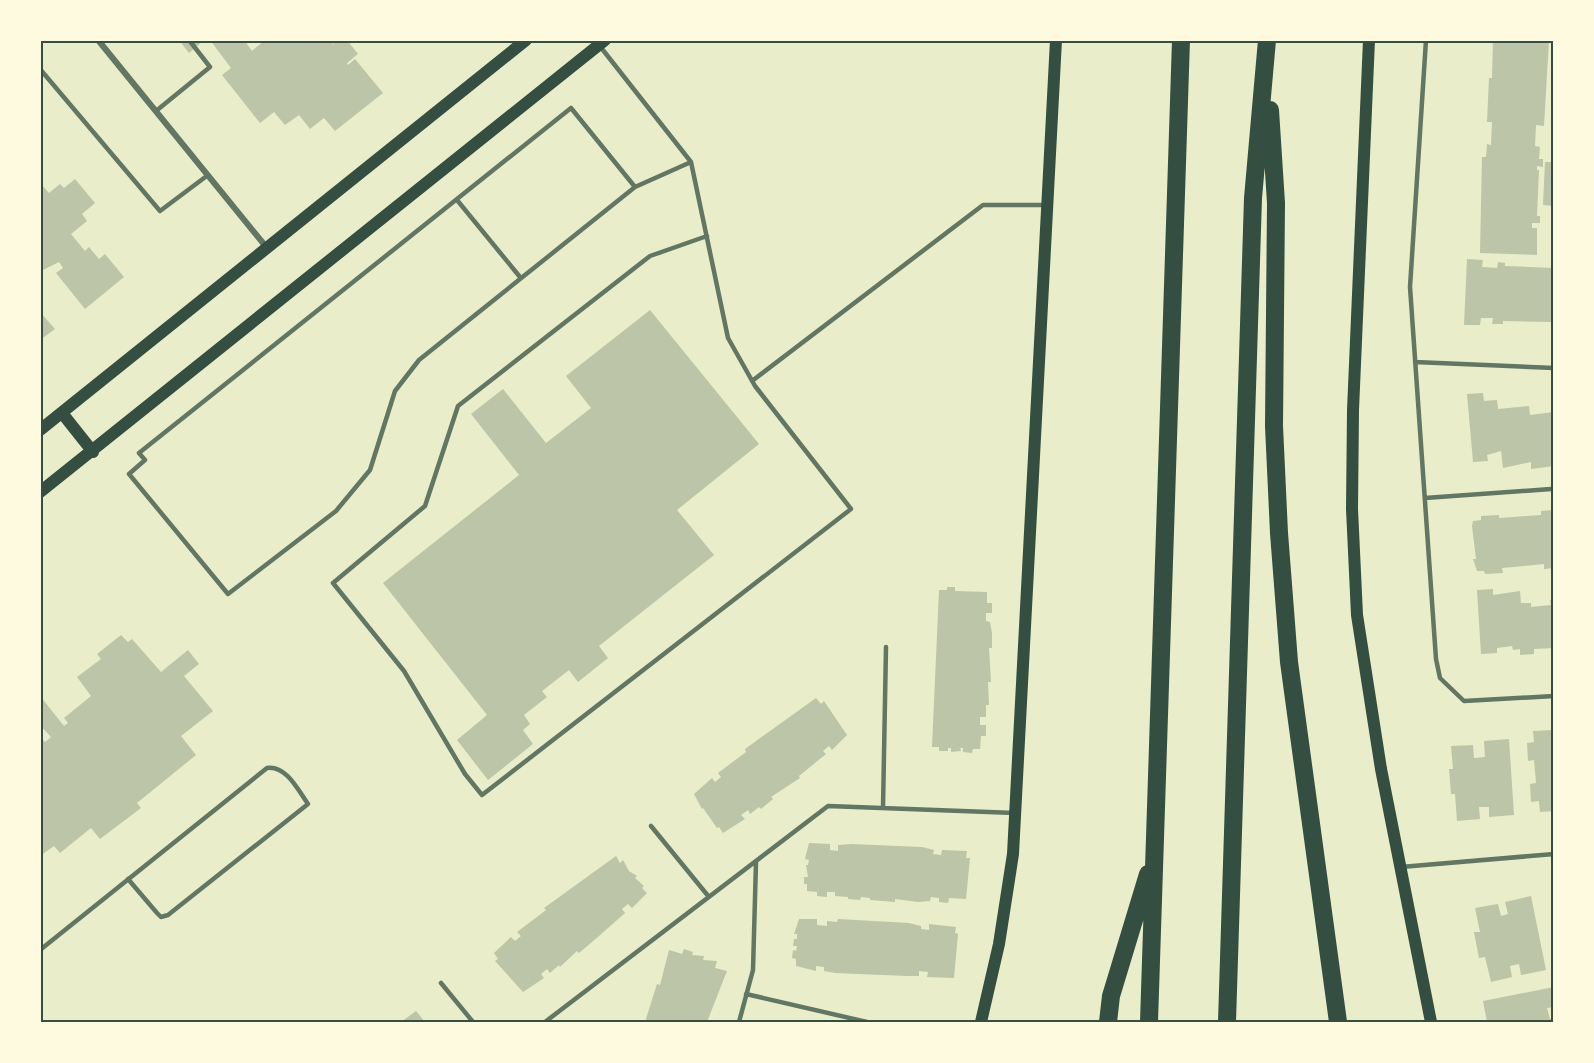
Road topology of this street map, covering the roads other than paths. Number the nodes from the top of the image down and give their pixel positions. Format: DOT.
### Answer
graph roads {
  1 [pos="98,40"];
  2 [pos="189,40"];
  3 [pos="526,40"];
  4 [pos="1056,40"];
  5 [pos="1181,40"];
  6 [pos="1369,40"];
  7 [pos="1426,40"];
  8 [pos="600,42"];
  9 [pos="1267,47"];
  10 [pos="40,69"];
  11 [pos="156,111"];
  12 [pos="691,162"];
  13 [pos="208,175"];
  14 [pos="635,187"];
  15 [pos="457,200"];
  16 [pos="1048,205"];
  17 [pos="707,236"];
  18 [pos="267,248"];
  19 [pos="520,277"];
  20 [pos="1415,362"];
  21 [pos="1554,368"];
  22 [pos="752,381"];
  23 [pos="62,413"];
  24 [pos="40,430"];
  25 [pos="93,452"];
  26 [pos="1551,489"];
  27 [pos="40,492"];
  28 [pos="1425,498"];
  29 [pos="886,647"];
  30 [pos="1554,696"];
  31 [pos="883,808"];
  32 [pos="1016,813"];
  33 [pos="651,826"];
  34 [pos="1155,849"];
  35 [pos="1554,854"];
  36 [pos="756,862"];
  37 [pos="1400,867"];
  38 [pos="128,879"];
  39 [pos="709,897"];
  40 [pos="40,950"];
  41 [pos="441,983"];
  42 [pos="746,994"];
  43 [pos="474,1023"];
  44 [pos="546,1023"];
  45 [pos="739,1023"];
  46 [pos="867,1023"];
  47 [pos="981,1023"];
  48 [pos="1108,1023"];
  49 [pos="1149,1023"];
  50 [pos="1227,1023"];
  51 [pos="1338,1023"];
  52 [pos="1431,1023"];
  1 -- 11 [label="street"];
  2 -- 11 [label="lane"];
  3 -- 18 [label="main road"];
  4 -- 16 [label="main road"];
  5 -- 34 [label="highway"];
  6 -- 37 [label="main road"];
  7 -- 20 [label="lane"];
  8 -- 12 [label="lane"];
  8 -- 25 [label="main road"];
  9 -- 50 [label="highway"];
  9 -- 51 [label="highway"];
  10 -- 13 [label="lane"];
  11 -- 13 [label="street"];
  12 -- 14 [label="lane"];
  12 -- 17 [label="lane"];
  13 -- 18 [label="street"];
  14 -- 15 [label="lane"];
  14 -- 19 [label="lane"];
  15 -- 19 [label="lane"];
  15 -- 19 [label="lane"];
  16 -- 22 [label="lane"];
  16 -- 32 [label="main road"];
  17 -- 22 [label="lane"];
  17 -- 22 [label="lane"];
  18 -- 23 [label="main road"];
  20 -- 21 [label="lane"];
  20 -- 28 [label="lane"];
  23 -- 24 [label="main road"];
  23 -- 25 [label="main road"];
  25 -- 27 [label="main road"];
  26 -- 28 [label="lane"];
  28 -- 30 [label="lane"];
  29 -- 31 [label="lane"];
  31 -- 32 [label="lane"];
  31 -- 36 [label="lane"];
  32 -- 47 [label="main road"];
  33 -- 39 [label="lane"];
  34 -- 48 [label="highway"];
  34 -- 49 [label="highway"];
  35 -- 37 [label="lane"];
  36 -- 39 [label="lane"];
  36 -- 42 [label="lane"];
  37 -- 52 [label="main road"];
  38 -- 38 [label="lane"];
  38 -- 40 [label="lane"];
  39 -- 44 [label="lane"];
  41 -- 43 [label="lane"];
  42 -- 45 [label="lane"];
  42 -- 46 [label="lane"];
}
